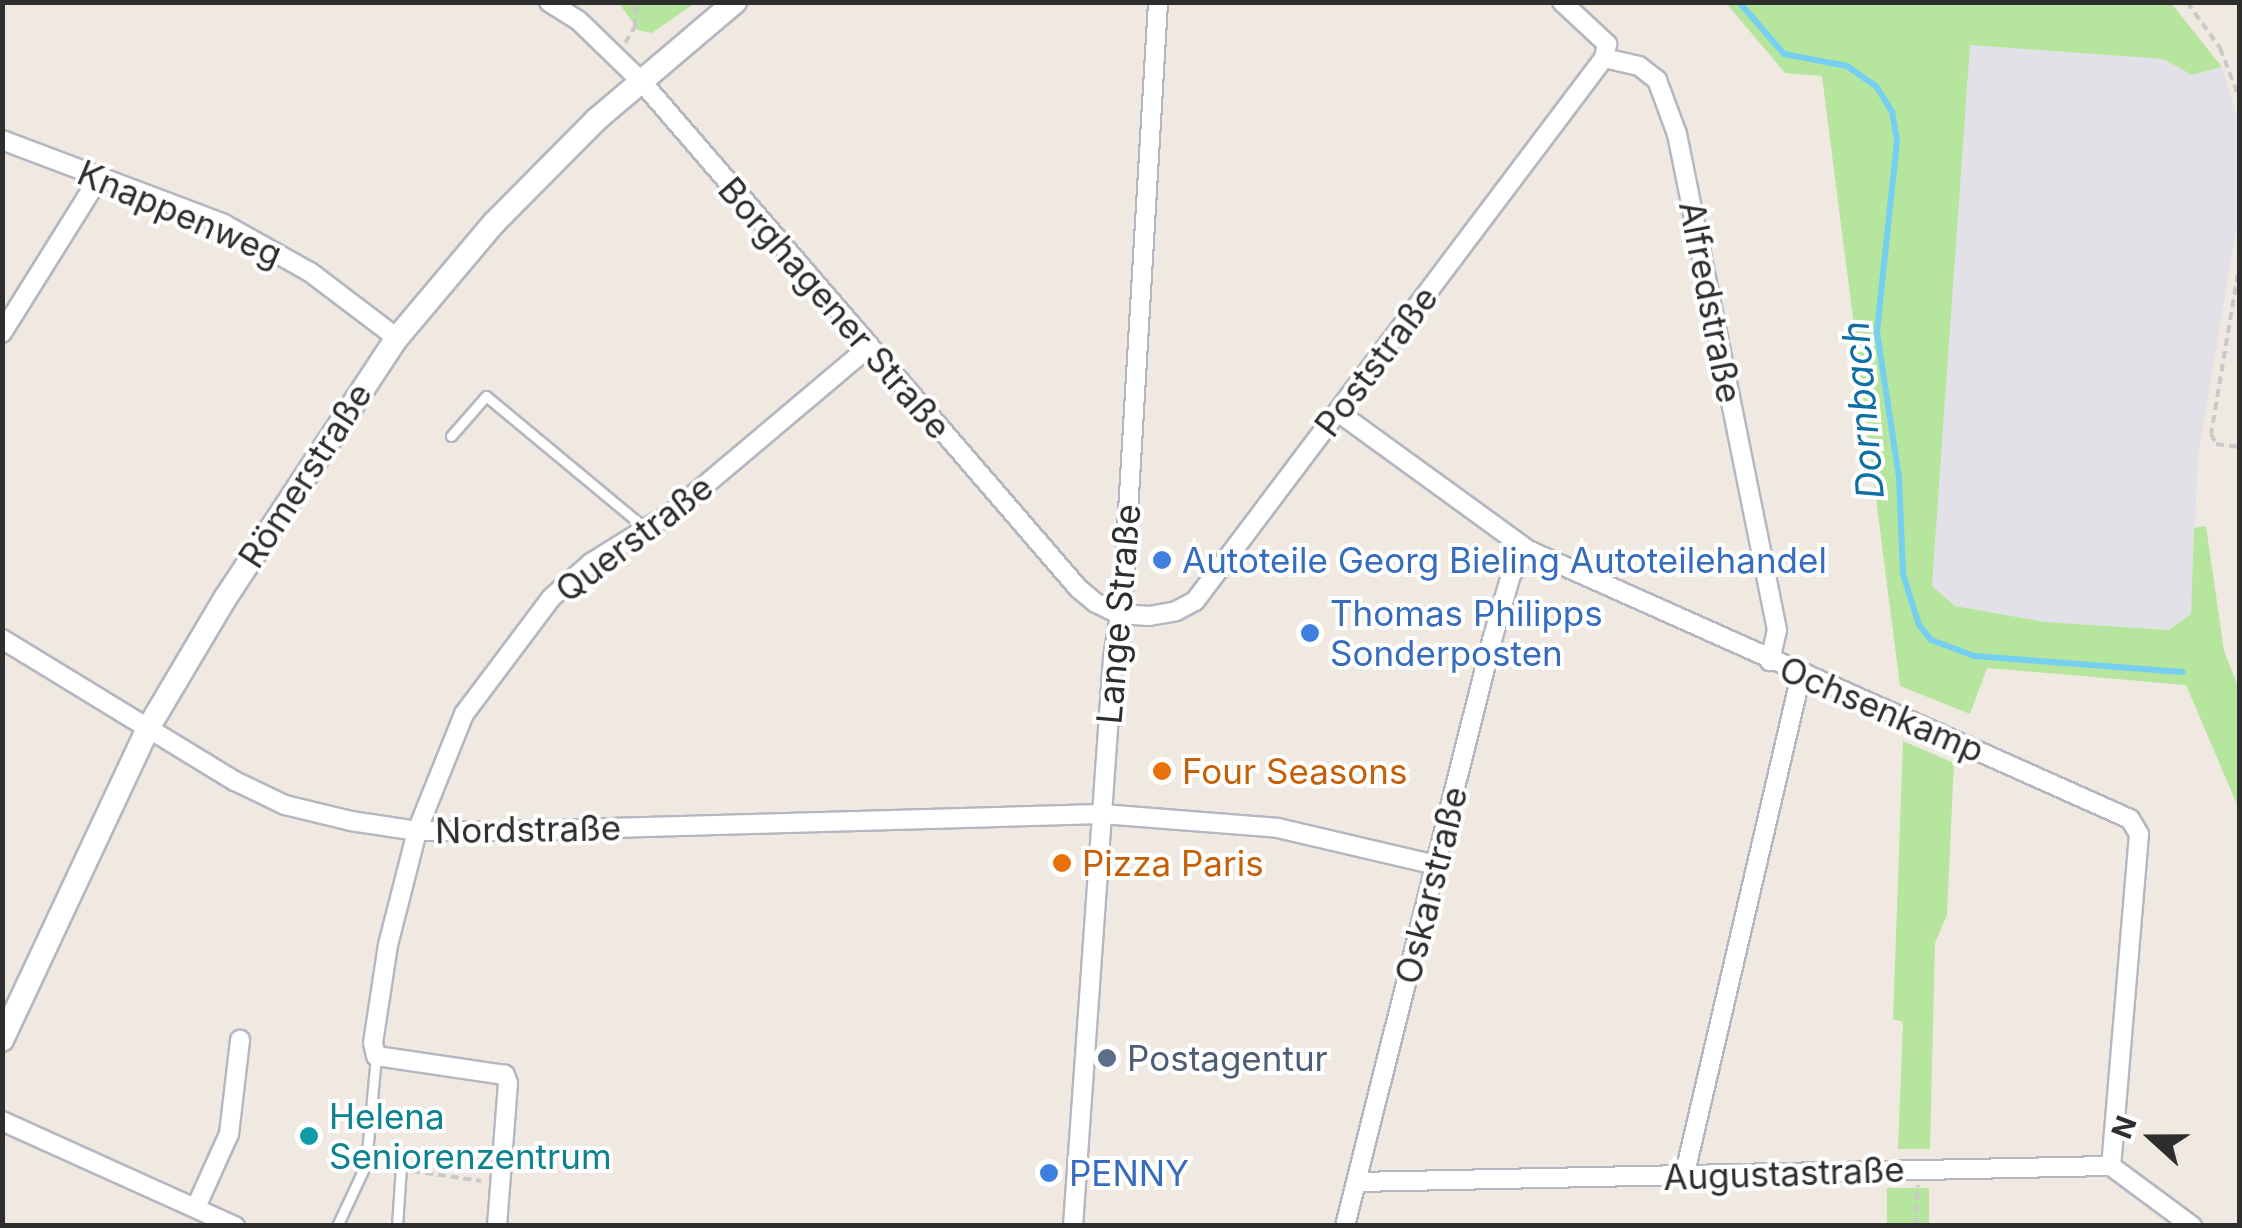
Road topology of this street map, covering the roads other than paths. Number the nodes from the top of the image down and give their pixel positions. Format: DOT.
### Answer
graph roads {
  1 [pos="550,2"];
  2 [pos="734,2"];
  3 [pos="1158,2"];
  4 [pos="1562,2"];
  5 [pos="1604,58"];
  6 [pos="642,82"];
  7 [pos="2,140"];
  8 [pos="100,176"];
  9 [pos="2,332"];
  10 [pos="397,338"];
  11 [pos="868,348"];
  12 [pos="1338,412"];
  13 [pos="451,436"];
  14 [pos="646,529"];
  15 [pos="1528,550"];
  16 [pos="1119,614"];
  17 [pos="2,639"];
  18 [pos="1770,661"];
  19 [pos="1801,676"];
  20 [pos="147,730"];
  21 [pos="1102,814"];
  22 [pos="417,831"];
  23 [pos="1436,865"];
  24 [pos="2,1040"];
  25 [pos="240,1040"];
  26 [pos="376,1056"];
  27 [pos="2,1121"];
  28 [pos="2111,1166"];
  29 [pos="401,1168"];
  30 [pos="1684,1177"];
  31 [pos="1357,1182"];
  32 [pos="196,1207"];
  33 [pos="236,1226"];
  34 [pos="337,1226"];
  35 [pos="397,1226"];
  36 [pos="497,1226"];
  37 [pos="1073,1226"];
  38 [pos="1346,1226"];
  39 [pos="2192,1226"];
  1 -- 6 [label="street, Borghagener Straße"];
  2 -- 6 [label="main road, Römerstraße"];
  3 -- 16 [label="street, Lange Straße"];
  4 -- 5 [label="street"];
  5 -- 12 [label="street, Poststraße"];
  5 -- 18 [label="street, Alfredstraße"];
  6 -- 10 [label="main road, Römerstraße"];
  6 -- 11 [label="street, Borghagener Straße"];
  7 -- 8 [label="street, Knappenweg"];
  8 -- 9 [label="street"];
  8 -- 10 [label="street, Knappenweg"];
  10 -- 20 [label="main road, Römerstraße"];
  11 -- 14 [label="street, Querstraße"];
  11 -- 16 [label="street, Borghagener Straße"];
  12 -- 15 [label="street, Ochsenkamp"];
  12 -- 16 [label="street, Poststraße"];
  13 -- 14 [label="lane"];
  14 -- 22 [label="street, Querstraße"];
  15 -- 18 [label="street, Ochsenkamp"];
  15 -- 23 [label="street, Oskarstraße"];
  16 -- 21 [label="street, Lange Straße"];
  17 -- 20 [label="street, Nordstraße"];
  18 -- 19 [label="street, Ochsenkamp"];
  19 -- 28 [label="street, Ochsenkamp"];
  19 -- 30 [label="street"];
  20 -- 22 [label="street, Nordstraße"];
  20 -- 24 [label="main road, Römerstraße"];
  21 -- 22 [label="street, Nordstraße"];
  21 -- 23 [label="street, Nordstraße"];
  21 -- 37 [label="street, Lange Straße"];
  22 -- 26 [label="street, Querstraße"];
  23 -- 31 [label="street, Oskarstraße"];
  25 -- 32 [label="street"];
  26 -- 34 [label="lane, Querstraße"];
  26 -- 36 [label="street"];
  27 -- 32 [label="street"];
  28 -- 30 [label="street, Augustastraße"];
  28 -- 39 [label="street"];
  29 -- 35 [label="lane"];
  30 -- 31 [label="street, Augustastraße"];
  31 -- 38 [label="street, Oskarstraße"];
  32 -- 33 [label="street"];
}
